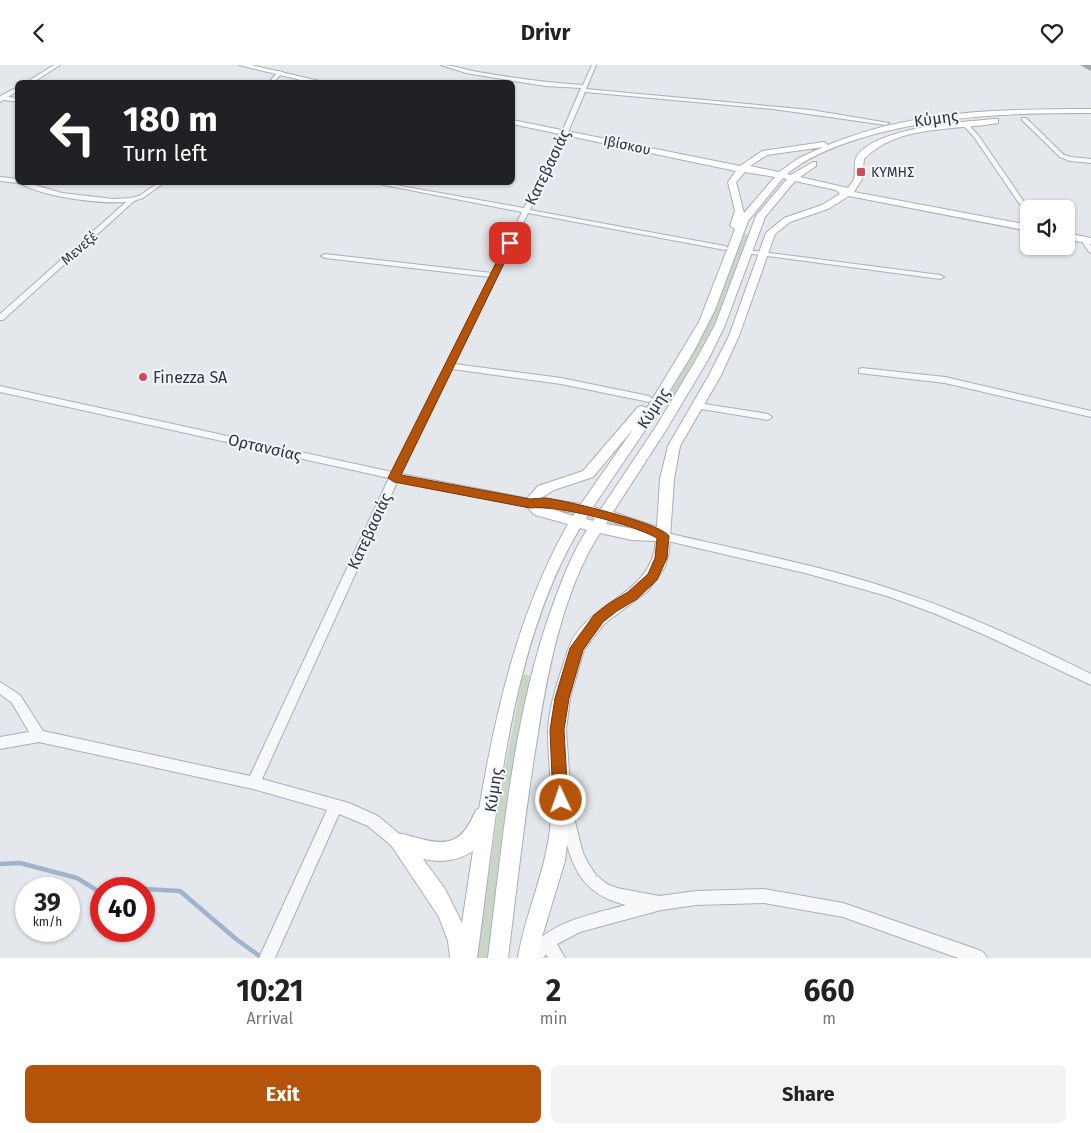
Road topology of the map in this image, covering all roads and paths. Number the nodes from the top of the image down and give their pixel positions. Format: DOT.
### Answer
graph roads {
  1 [pos="58,65"];
  2 [pos="242,65"];
  3 [pos="443,65"];
  4 [pos="594,65"];
  5 [pos="281,72"];
  6 [pos="32,80"];
  7 [pos="273,80"];
  8 [pos="313,80"];
  9 [pos="583,88"];
  10 [pos="15,90"];
  11 [pos="1,99"];
  12 [pos="15,100"];
  13 [pos="1091,109"];
  14 [pos="1091,117"];
  15 [pos="1024,119"];
  16 [pos="515,123"];
  17 [pos="886,123"];
  18 [pos="965,124"];
  19 [pos="565,132"];
  20 [pos="1091,161"];
  21 [pos="741,169"];
  22 [pos="779,177"];
  23 [pos="0,179"];
  24 [pos="791,180"];
  25 [pos="15,181"];
  26 [pos="29,185"];
  27 [pos="158,185"];
  28 [pos="389,185"];
  29 [pos="850,192"];
  30 [pos="132,200"];
  31 [pos="1020,202"];
  32 [pos="526,210"];
  33 [pos="1020,226"];
  34 [pos="1075,238"];
  35 [pos="1088,240"];
  36 [pos="725,249"];
  37 [pos="1091,251"];
  38 [pos="747,252"];
  39 [pos="762,254"];
  40 [pos="325,256"];
  41 [pos="494,275"];
  42 [pos="940,277"];
  43 [pos="0,318"];
  44 [pos="449,366"];
  45 [pos="862,371"];
  46 [pos="0,389"];
  47 [pos="648,399"];
  48 [pos="698,406"];
  49 [pos="1091,414"];
  50 [pos="768,417"];
  51 [pos="394,478"];
  52 [pos="530,503"];
  53 [pos="580,516"];
  54 [pos="600,521"];
  55 [pos="663,536"];
  56 [pos="1091,679"];
  57 [pos="0,687"];
  58 [pos="39,736"];
  59 [pos="0,743"];
  60 [pos="253,783"];
  61 [pos="561,786"];
  62 [pos="492,790"];
  63 [pos="336,806"];
  64 [pos="398,842"];
  65 [pos="661,903"];
  66 [pos="546,943"];
  67 [pos="267,958"];
  68 [pos="460,958"];
  69 [pos="467,958"];
  70 [pos="498,958"];
  71 [pos="528,958"];
  72 [pos="533,958"];
  73 [pos="557,958"];
  74 [pos="979,958"];
  1 -- 6 [label="street"];
  2 -- 5 [label="main road"];
  3 -- 9 [label="street"];
  4 -- 9 [label="street, Κατεβασιάς"];
  5 -- 7 [label="street"];
  5 -- 8 [label="main road"];
  9 -- 17 [label="street"];
  9 -- 19 [label="street, Κατεβασιάς"];
  10 -- 11 [label="street"];
  11 -- 12 [label="street"];
  13 -- 17 [label="main road"];
  13 -- 22 [label="main road, Κύμης"];
  14 -- 15 [label="main road"];
  14 -- 24 [label="main road, Κύμης"];
  15 -- 18 [label="main road"];
  15 -- 20 [label="street"];
  16 -- 19 [label="main road, Ιβίσκου"];
  17 -- 21 [label="main road"];
  18 -- 29 [label="main road"];
  18 -- 31 [label="street"];
  19 -- 21 [label="main road, Ιβίσκου"];
  19 -- 32 [label="street, Κατεβασιάς"];
  21 -- 22 [label="main road, Ιβίσκου"];
  21 -- 36 [label="street"];
  22 -- 24 [label="main road, Ιβίσκου"];
  22 -- 53 [label="main road, Κύμης"];
  23 -- 25 [label="street"];
  24 -- 29 [label="main road, Ιβίσκου"];
  24 -- 38 [label="main road, Κύμης"];
  26 -- 30 [label="street"];
  27 -- 30 [label="street, Μενεξέ"];
  28 -- 32 [label="street"];
  29 -- 33 [label="main road, Ιβίσκου"];
  29 -- 39 [label="main road"];
  30 -- 43 [label="street, Μενεξέ"];
  32 -- 36 [label="street"];
  32 -- 41 [label="street, Κατεβασιάς"];
  34 -- 35 [label="main road"];
  35 -- 37 [label="street"];
  36 -- 47 [label="street"];
  38 -- 39 [label="street"];
  38 -- 54 [label="main road, Κύμης"];
  39 -- 42 [label="street"];
  39 -- 48 [label="main road"];
  40 -- 41 [label="street"];
  41 -- 44 [label="street, Κατεβασιάς"];
  44 -- 47 [label="street"];
  44 -- 51 [label="street, Κατεβασιάς"];
  45 -- 49 [label="street"];
  46 -- 51 [label="street, Ορτανσίας"];
  47 -- 52 [label="street"];
  48 -- 50 [label="street"];
  48 -- 55 [label="main road"];
  51 -- 52 [label="street, Ορτανσίας"];
  51 -- 60 [label="street, Κατεβασιάς"];
  52 -- 53 [label="main road"];
  53 -- 54 [label="main road"];
  53 -- 62 [label="main road, Κύμης"];
  54 -- 55 [label="main road"];
  54 -- 70 [label="main road, Κύμης"];
  55 -- 56 [label="street"];
  55 -- 61 [label="main road"];
  57 -- 58 [label="street"];
  58 -- 59 [label="street"];
  58 -- 60 [label="street"];
  60 -- 63 [label="street"];
  61 -- 65 [label="street"];
  61 -- 71 [label="main road"];
  62 -- 64 [label="main road"];
  62 -- 69 [label="main road, Κύμης"];
  63 -- 64 [label="street"];
  63 -- 67 [label="street"];
  64 -- 68 [label="main road"];
  65 -- 66 [label="street"];
  65 -- 74 [label="street"];
  66 -- 72 [label="street"];
  66 -- 73 [label="street"];
}
